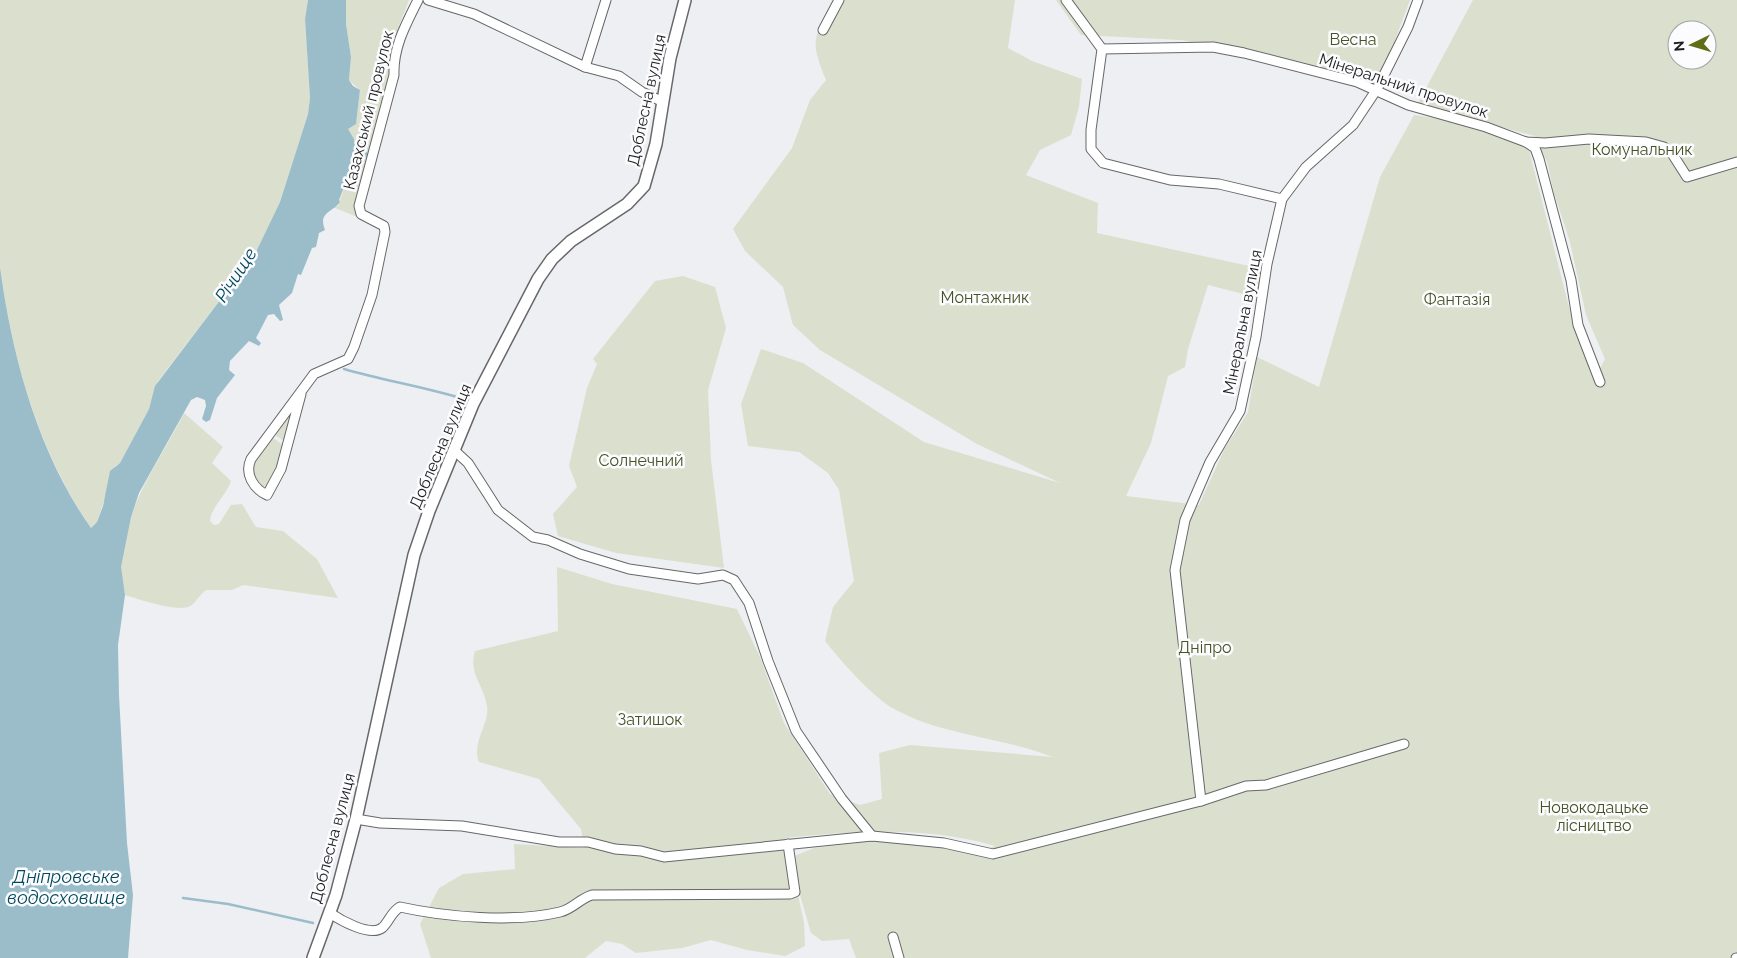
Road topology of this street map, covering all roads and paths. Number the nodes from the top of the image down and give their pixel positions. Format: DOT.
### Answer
graph roads {
  1 [pos="418,0"];
  2 [pos="428,0"];
  3 [pos="606,0"];
  4 [pos="685,0"];
  5 [pos="839,0"];
  6 [pos="1066,0"];
  7 [pos="1418,0"];
  8 [pos="823,30"];
  9 [pos="1102,48"];
  10 [pos="585,67"];
  11 [pos="1377,89"];
  12 [pos="661,101"];
  13 [pos="1526,142"];
  14 [pos="1737,162"];
  15 [pos="1282,199"];
  16 [pos="1600,382"];
  17 [pos="301,394"];
  18 [pos="455,451"];
  19 [pos="1404,744"];
  20 [pos="1200,801"];
  21 [pos="356,819"];
  22 [pos="872,836"];
  23 [pos="788,844"];
  24 [pos="330,913"];
  25 [pos="893,937"];
  26 [pos="313,958"];
  27 [pos="899,958"];
  1 -- 17 [label="street, Казахський провулок"];
  2 -- 10 [label="street"];
  3 -- 10 [label="street"];
  4 -- 12 [label="street, Доблесна вулиця"];
  5 -- 8 [label="street"];
  6 -- 9 [label="street"];
  7 -- 11 [label="street, Мінеральна вулиця"];
  9 -- 11 [label="street, Мінеральний провулок"];
  9 -- 15 [label="street"];
  10 -- 12 [label="street"];
  11 -- 13 [label="street, Мінеральний провулок"];
  11 -- 15 [label="street, Мінеральна вулиця"];
  12 -- 18 [label="street, Доблесна вулиця"];
  13 -- 14 [label="street, Мінеральний провулок"];
  13 -- 16 [label="street"];
  15 -- 20 [label="street, Мінеральна вулиця"];
  17 -- 17 [label="street, Казахський провулок"];
  18 -- 21 [label="street, Доблесна вулиця"];
  18 -- 22 [label="street"];
  19 -- 20 [label="street"];
  20 -- 22 [label="street"];
  21 -- 23 [label="street"];
  21 -- 24 [label="street, Доблесна вулиця"];
  22 -- 23 [label="street"];
  23 -- 24 [label="street"];
  24 -- 26 [label="street, Доблесна вулиця"];
  25 -- 27 [label="street"];
}
